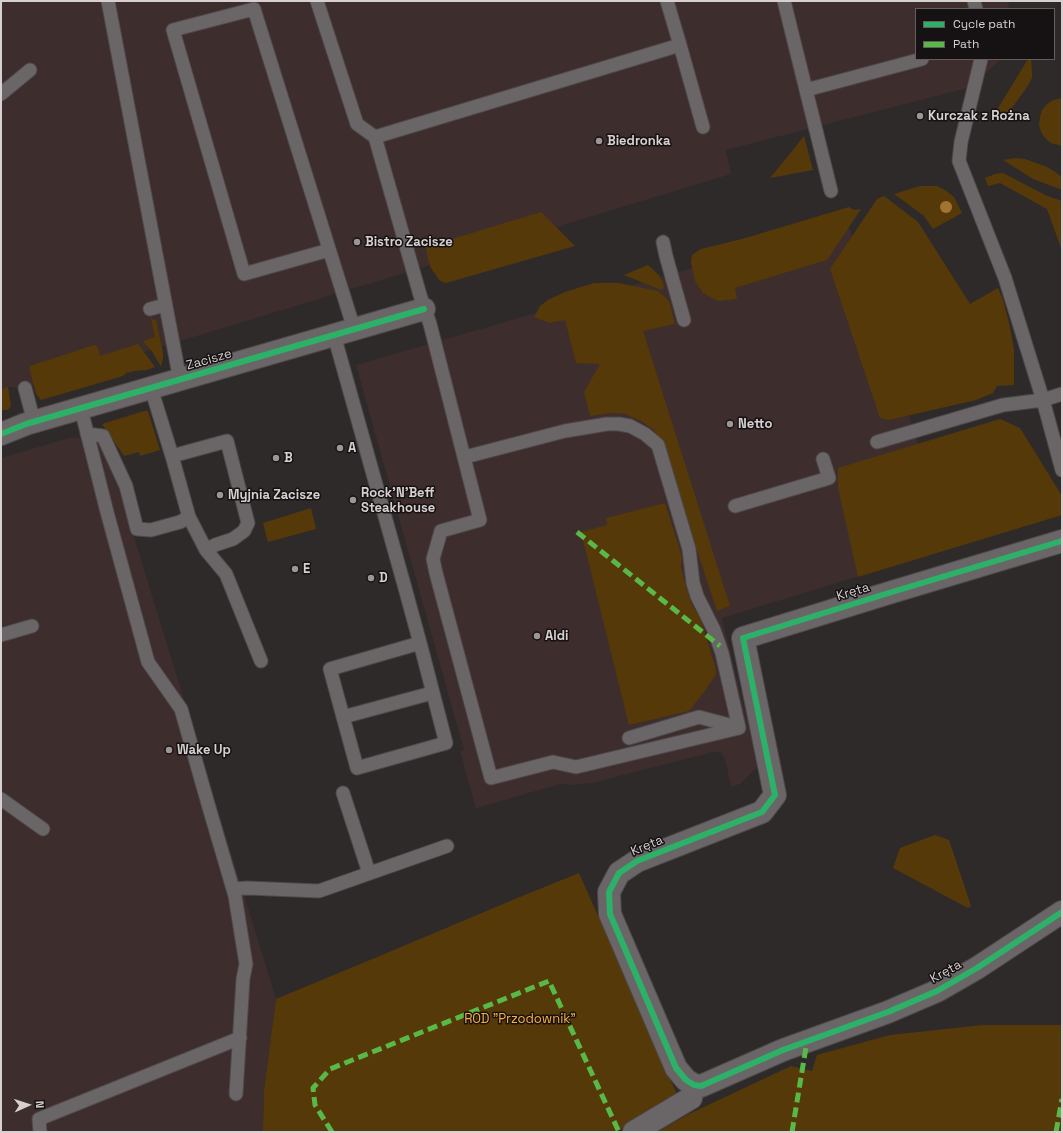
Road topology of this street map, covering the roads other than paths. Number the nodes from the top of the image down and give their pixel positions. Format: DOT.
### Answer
graph roads {
  1 [pos="108,1"];
  2 [pos="317,1"];
  3 [pos="667,1"];
  4 [pos="784,1"];
  5 [pos="680,45"];
  6 [pos="918,60"];
  7 [pos="981,60"];
  8 [pos="30,70"];
  9 [pos="806,90"];
  10 [pos="1,94"];
  11 [pos="704,127"];
  12 [pos="375,137"];
  13 [pos="831,191"];
  14 [pos="663,242"];
  15 [pos="329,250"];
  16 [pos="165,305"];
  17 [pos="150,309"];
  18 [pos="424,309"];
  19 [pos="684,320"];
  20 [pos="344,332"];
  21 [pos="180,380"];
  22 [pos="25,388"];
  23 [pos="151,388"];
  24 [pos="1062,394"];
  25 [pos="1043,400"];
  26 [pos="81,409"];
  27 [pos="1,423"];
  28 [pos="30,423"];
  29 [pos="1,434"];
  30 [pos="87,434"];
  31 [pos="877,442"];
  32 [pos="172,456"];
  33 [pos="465,457"];
  34 [pos="823,459"];
  35 [pos="1062,470"];
  36 [pos="735,506"];
  37 [pos="189,517"];
  38 [pos="1062,541"];
  39 [pos="206,550"];
  40 [pos="32,626"];
  41 [pos="1,635"];
  42 [pos="420,644"];
  43 [pos="261,662"];
  44 [pos="432,693"];
  45 [pos="343,717"];
  46 [pos="739,728"];
  47 [pos="629,738"];
  48 [pos="343,793"];
  49 [pos="1,799"];
  50 [pos="43,828"];
  51 [pos="447,846"];
  52 [pos="369,873"];
  53 [pos="233,889"];
  54 [pos="1062,912"];
  55 [pos="240,1038"];
  56 [pos="694,1085"];
  57 [pos="236,1094"];
  58 [pos="40,1132"];
  59 [pos="634,1132"];
  1 -- 16 [label="lane"];
  2 -- 12 [label="lane"];
  3 -- 5 [label="lane"];
  4 -- 9 [label="lane"];
  5 -- 11 [label="lane"];
  5 -- 12 [label="lane"];
  6 -- 9 [label="lane"];
  7 -- 25 [label="lane"];
  8 -- 10 [label="lane"];
  9 -- 13 [label="lane"];
  12 -- 18 [label="lane"];
  14 -- 19 [label="lane"];
  15 -- 15 [label="lane"];
  15 -- 20 [label="lane"];
  16 -- 17 [label="lane"];
  16 -- 21 [label="lane"];
  18 -- 20 [label="street, Zacisze"];
  18 -- 33 [label="lane"];
  20 -- 21 [label="street, Zacisze"];
  20 -- 42 [label="lane"];
  21 -- 23 [label="street, Zacisze"];
  22 -- 28 [label="lane"];
  23 -- 26 [label="street, Zacisze"];
  23 -- 32 [label="lane"];
  24 -- 25 [label="lane"];
  25 -- 31 [label="lane"];
  25 -- 35 [label="lane"];
  26 -- 28 [label="street, Zacisze"];
  26 -- 30 [label="lane"];
  27 -- 28 [label="street, Zacisze"];
  28 -- 29 [label="street, Zacisze"];
  30 -- 37 [label="lane"];
  30 -- 53 [label="lane"];
  32 -- 37 [label="lane"];
  32 -- 39 [label="lane"];
  33 -- 46 [label="lane"];
  33 -- 46 [label="lane"];
  34 -- 36 [label="lane"];
  37 -- 39 [label="lane"];
  38 -- 56 [label="street, Kręta"];
  39 -- 43 [label="lane"];
  40 -- 41 [label="lane"];
  42 -- 44 [label="lane"];
  42 -- 45 [label="lane"];
  44 -- 45 [label="lane"];
  44 -- 45 [label="lane"];
  46 -- 47 [label="lane"];
  48 -- 52 [label="lane"];
  49 -- 50 [label="lane"];
  51 -- 52 [label="lane"];
  52 -- 53 [label="lane"];
  53 -- 55 [label="lane"];
  54 -- 56 [label="street, Kręta"];
  55 -- 57 [label="lane"];
  55 -- 58 [label="lane"];
  56 -- 59 [label="street"];
}
